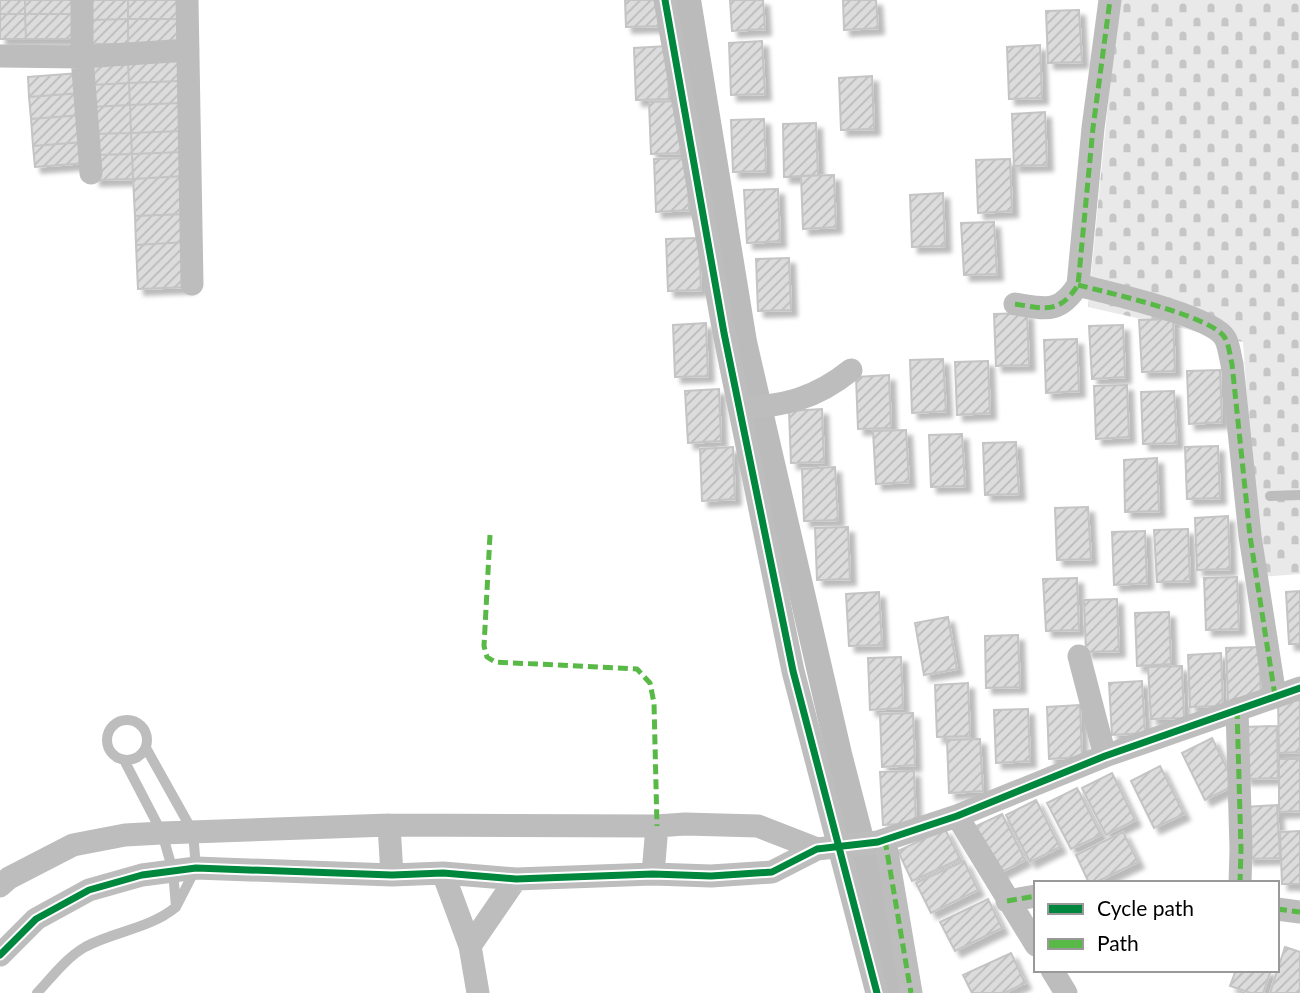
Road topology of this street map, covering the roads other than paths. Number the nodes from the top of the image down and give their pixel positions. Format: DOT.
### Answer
graph roads {
  1 [pos="82,0"];
  2 [pos="187,0"];
  3 [pos="665,0"];
  4 [pos="1107,1"];
  5 [pos="188,50"];
  6 [pos="0,56"];
  7 [pos="82,57"];
  8 [pos="91,173"];
  9 [pos="192,284"];
  10 [pos="1078,285"];
  11 [pos="1015,304"];
  12 [pos="851,370"];
  13 [pos="745,408"];
  14 [pos="1300,495"];
  15 [pos="1270,496"];
  16 [pos="1079,656"];
  17 [pos="1300,688"];
  18 [pos="1275,696"];
  19 [pos="1237,709"];
  20 [pos="146,748"];
  21 [pos="1105,756"];
  22 [pos="124,760"];
  23 [pos="957,816"];
  24 [pos="389,825"];
  25 [pos="657,826"];
  26 [pos="193,832"];
  27 [pos="162,833"];
  28 [pos="881,841"];
  29 [pos="846,847"];
  30 [pos="817,849"];
  31 [pos="184,870"];
  32 [pos="443,873"];
  33 [pos="653,874"];
  34 [pos="392,875"];
  35 [pos="516,878"];
  36 [pos="1240,881"];
  37 [pos="0,886"];
  38 [pos="1019,899"];
  39 [pos="176,907"];
  40 [pos="1279,909"];
  41 [pos="1300,912"];
  42 [pos="1034,940"];
  43 [pos="470,946"];
  44 [pos="0,955"];
  45 [pos="1053,972"];
  46 [pos="37,993"];
  47 [pos="478,993"];
  48 [pos="877,993"];
  49 [pos="911,993"];
  50 [pos="1066,993"];
  1 -- 7 [label="street"];
  2 -- 5 [label="street"];
  3 -- 13 [label="street"];
  4 -- 10 [label="street"];
  5 -- 7 [label="street"];
  5 -- 9 [label="street"];
  6 -- 7 [label="street"];
  7 -- 8 [label="street"];
  10 -- 11 [label="street"];
  10 -- 18 [label="street"];
  12 -- 13 [label="street"];
  13 -- 29 [label="street"];
  14 -- 15 [label="lane"];
  16 -- 21 [label="street"];
  17 -- 18 [label="street"];
  18 -- 19 [label="street"];
  19 -- 21 [label="street"];
  19 -- 36 [label="street"];
  20 -- 22 [label="lane"];
  20 -- 22 [label="lane"];
  20 -- 26 [label="lane"];
  21 -- 23 [label="street"];
  22 -- 27 [label="lane"];
  23 -- 28 [label="street"];
  23 -- 38 [label="street"];
  24 -- 25 [label="street"];
  24 -- 26 [label="street"];
  24 -- 34 [label="street"];
  25 -- 30 [label="street"];
  25 -- 33 [label="street"];
  26 -- 27 [label="street"];
  26 -- 31 [label="lane"];
  27 -- 31 [label="lane"];
  27 -- 37 [label="street"];
  28 -- 29 [label="street"];
  28 -- 49 [label="street"];
  29 -- 30 [label="street"];
  29 -- 48 [label="street"];
  30 -- 33 [label="street"];
  31 -- 34 [label="street"];
  31 -- 39 [label="lane"];
  31 -- 39 [label="lane"];
  31 -- 44 [label="street"];
  32 -- 34 [label="street"];
  32 -- 35 [label="street"];
  32 -- 43 [label="street"];
  33 -- 35 [label="street"];
  35 -- 43 [label="street"];
  38 -- 42 [label="street"];
  39 -- 46 [label="lane"];
  40 -- 41 [label="street"];
  43 -- 47 [label="street"];
  45 -- 50 [label="street"];
}
